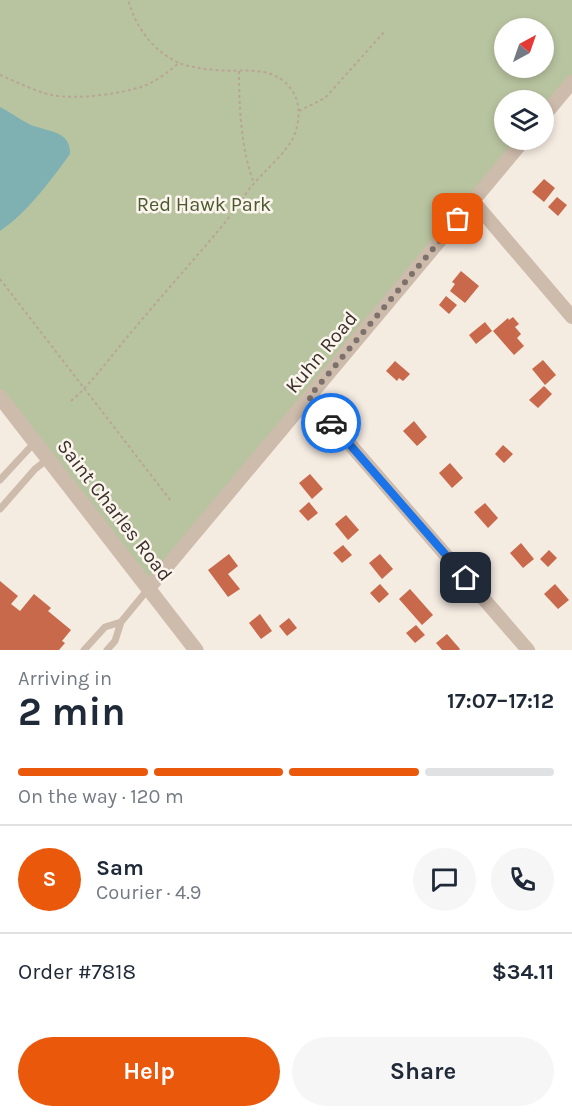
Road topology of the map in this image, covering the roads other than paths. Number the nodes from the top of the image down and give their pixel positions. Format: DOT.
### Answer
graph roads {
  1 [pos="572,82"];
  2 [pos="554,104"];
  3 [pos="516,150"];
  4 [pos="473,201"];
  5 [pos="572,317"];
  6 [pos="0,397"];
  7 [pos="309,397"];
  8 [pos="35,442"];
  9 [pos="48,459"];
  10 [pos="0,480"];
  11 [pos="0,509"];
  12 [pos="148,588"];
  13 [pos="121,622"];
  14 [pos="84,650"];
  15 [pos="107,650"];
  16 [pos="196,650"];
  17 [pos="528,650"];
  1 -- 2 [label="street"];
  3 -- 4 [label="street, Kuhn Road"];
  4 -- 5 [label="street"];
  4 -- 7 [label="street, Kuhn Road"];
  6 -- 8 [label="street, Saint Charles Road"];
  7 -- 12 [label="street, Kuhn Road"];
  7 -- 17 [label="street"];
  8 -- 9 [label="street, Saint Charles Road"];
  8 -- 10 [label="lane"];
  9 -- 11 [label="lane"];
  9 -- 12 [label="street, Saint Charles Road"];
  12 -- 13 [label="lane"];
  12 -- 16 [label="street, Saint Charles Road"];
  13 -- 14 [label="lane"];
  13 -- 15 [label="lane"];
}
